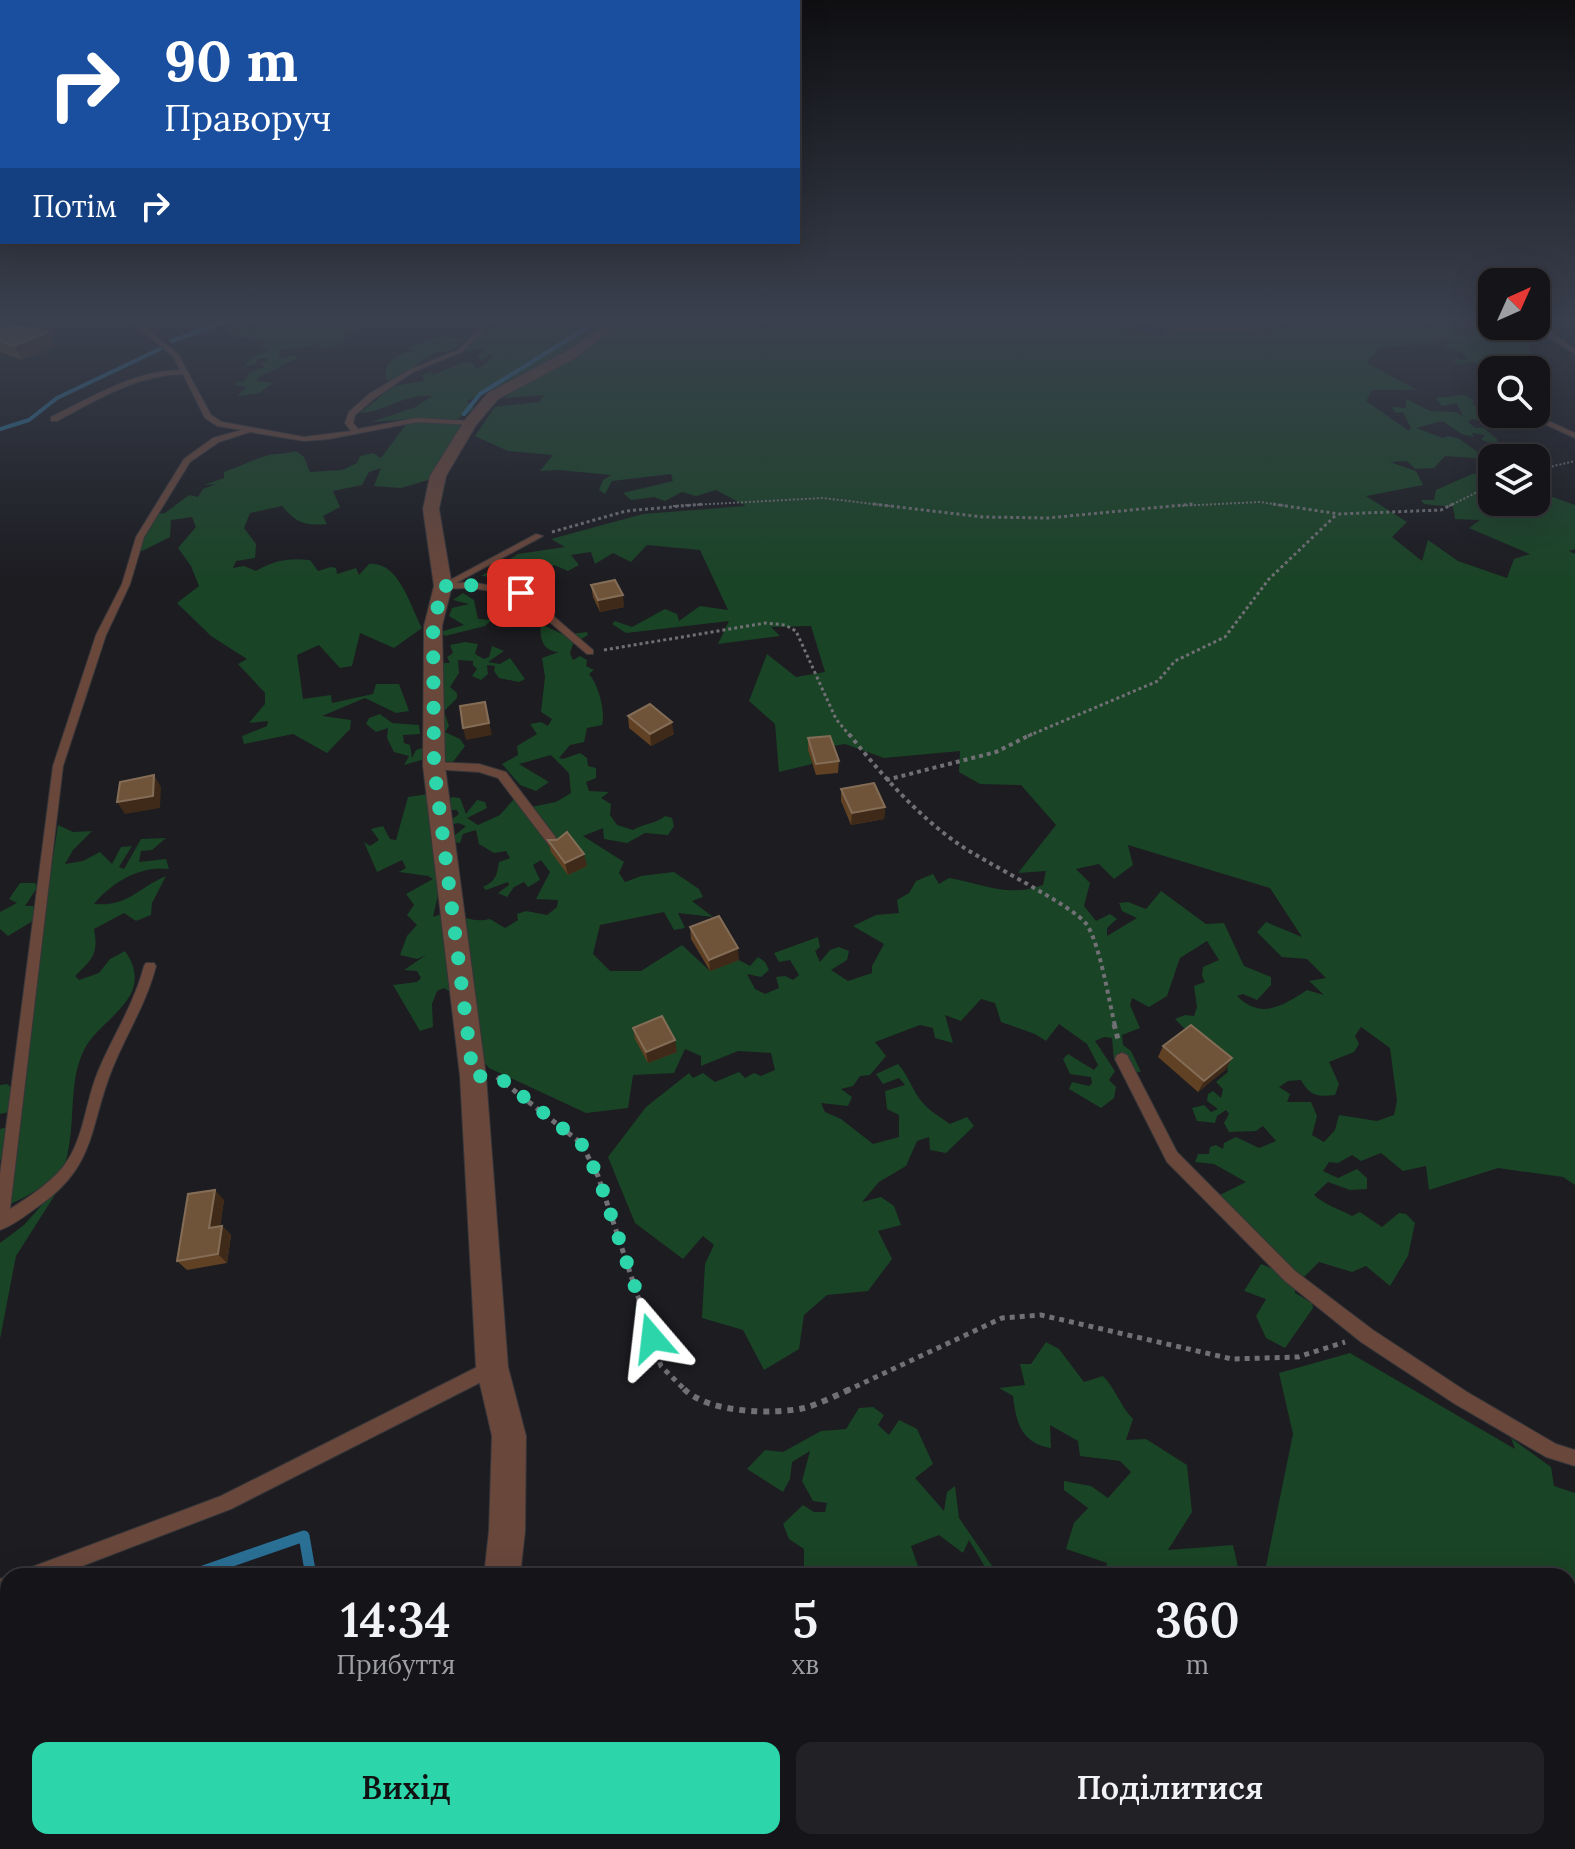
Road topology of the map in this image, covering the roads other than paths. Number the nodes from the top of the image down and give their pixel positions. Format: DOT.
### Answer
graph roads {
  1 [pos="76,408"];
  2 [pos="204,408"];
  3 [pos="358,408"];
  4 [pos="483,408"];
  5 [pos="54,419"];
  6 [pos="470,423"];
  7 [pos="1550,425"];
  8 [pos="247,431"];
  9 [pos="356,432"];
  10 [pos="1575,436"];
  11 [pos="539,536"];
  12 [pos="443,586"];
  13 [pos="590,652"];
  14 [pos="434,766"];
  15 [pos="556,846"];
  16 [pos="150,966"];
  17 [pos="1122,1059"];
  18 [pos="0,1223"];
  19 [pos="492,1367"];
  20 [pos="1575,1458"];
  21 [pos="53,1568"];
  22 [pos="503,1568"];
  1 -- 5 [label="lane"];
  2 -- 8 [label="lane"];
  3 -- 9 [label="lane"];
  4 -- 6 [label="street"];
  6 -- 9 [label="lane"];
  6 -- 12 [label="street"];
  7 -- 10 [label="lane"];
  8 -- 9 [label="lane"];
  8 -- 18 [label="lane"];
  11 -- 12 [label="lane"];
  12 -- 13 [label="lane"];
  12 -- 14 [label="street"];
  14 -- 15 [label="lane"];
  14 -- 19 [label="street"];
  16 -- 18 [label="lane"];
  17 -- 20 [label="lane"];
  19 -- 21 [label="lane"];
  19 -- 22 [label="street"];
}
